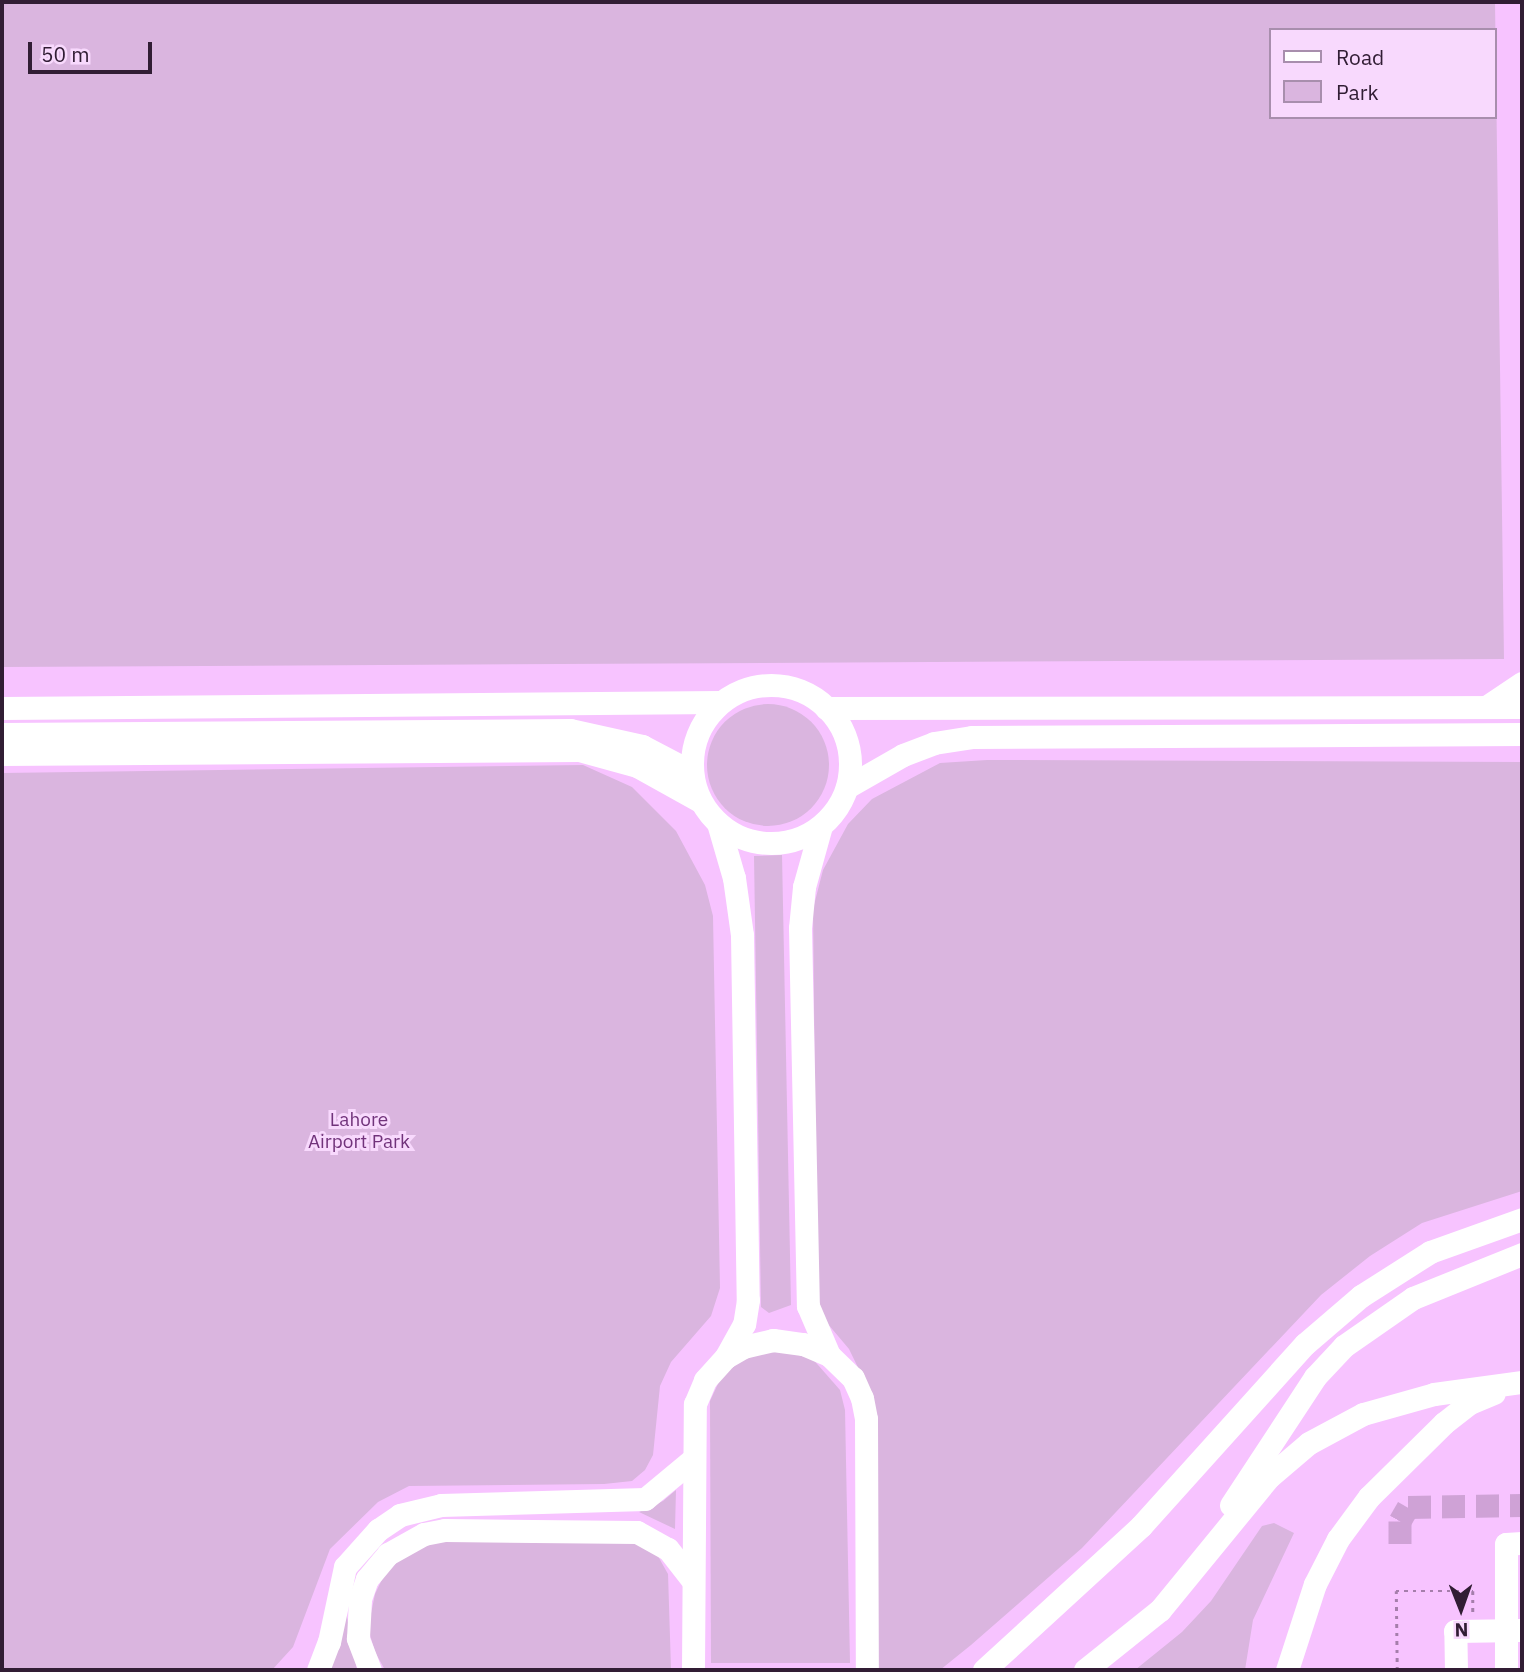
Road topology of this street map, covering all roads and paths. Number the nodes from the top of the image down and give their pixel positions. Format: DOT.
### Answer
graph roads {
  1 [pos="1522,683"];
  2 [pos="721,702"];
  3 [pos="1486,706"];
  4 [pos="1522,707"];
  5 [pos="2,708"];
  6 [pos="826,708"];
  7 [pos="2,734"];
  8 [pos="1522,734"];
  9 [pos="2,754"];
  10 [pos="692,772"];
  11 [pos="847,788"];
  12 [pos="700,801"];
  13 [pos="718,823"];
  14 [pos="821,826"];
  15 [pos="1522,1219"];
  16 [pos="1522,1254"];
  17 [pos="829,1355"];
  18 [pos="726,1357"];
  19 [pos="1520,1382"];
  20 [pos="692,1460"];
  21 [pos="1522,1543"];
  22 [pos="1207,1551"];
  23 [pos="692,1580"];
  24 [pos="1515,1630"];
  25 [pos="1473,1631"];
  26 [pos="318,1670"];
  27 [pos="370,1670"];
  28 [pos="693,1670"];
  29 [pos="867,1670"];
  30 [pos="984,1670"];
  31 [pos="1085,1670"];
  32 [pos="1287,1670"];
  33 [pos="1397,1670"];
  34 [pos="1456,1670"];
  35 [pos="1506,1670"];
  1 -- 3 [label="street"];
  2 -- 5 [label="street"];
  2 -- 6 [label="street"];
  2 -- 10 [label="street"];
  3 -- 4 [label="street"];
  3 -- 6 [label="street"];
  6 -- 11 [label="street"];
  7 -- 10 [label="street"];
  8 -- 11 [label="street"];
  9 -- 12 [label="street"];
  10 -- 12 [label="street"];
  11 -- 14 [label="street"];
  12 -- 13 [label="street"];
  13 -- 14 [label="street"];
  13 -- 18 [label="street"];
  14 -- 17 [label="street"];
  15 -- 30 [label="street"];
  16 -- 22 [label="street"];
  17 -- 18 [label="street"];
  17 -- 29 [label="street"];
  18 -- 20 [label="street"];
  19 -- 22 [label="street"];
  19 -- 32 [label="street"];
  20 -- 23 [label="street"];
  20 -- 26 [label="street"];
  21 -- 24 [label="street"];
  22 -- 31 [label="street"];
  23 -- 27 [label="street"];
  23 -- 28 [label="street"];
  24 -- 25 [label="street"];
  24 -- 35 [label="street"];
  25 -- 33 [label="path"];
  25 -- 34 [label="street"];
}
